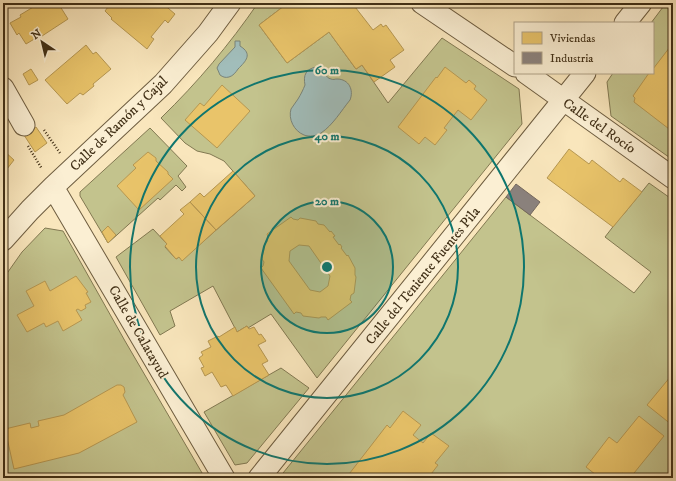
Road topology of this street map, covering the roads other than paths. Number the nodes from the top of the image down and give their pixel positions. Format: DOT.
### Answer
graph roads {
  1 [pos="230,3"];
  2 [pos="422,3"];
  3 [pos="641,3"];
  4 [pos="626,22"];
  5 [pos="514,65"];
  6 [pos="527,74"];
  7 [pos="584,74"];
  8 [pos="3,88"];
  9 [pos="564,101"];
  10 [pos="24,125"];
  11 [pos="673,178"];
  12 [pos="48,179"];
  13 [pos="3,240"];
  14 [pos="224,478"];
  15 [pos="259,478"];
  1 -- 12 [label="street, Calle de Ramón y Cajal"];
  2 -- 5 [label="street"];
  3 -- 4 [label="street"];
  6 -- 9 [label="street, Calle del Rocío"];
  7 -- 9 [label="street, Calle del Teniente Fuentes Pila"];
  8 -- 10 [label="street"];
  9 -- 11 [label="street, Calle del Rocío"];
  9 -- 15 [label="street, Calle del Teniente Fuentes Pila"];
  12 -- 13 [label="street, Calle de Ramón y Cajal"];
  12 -- 14 [label="street, Calle de Calatayud"];
}
